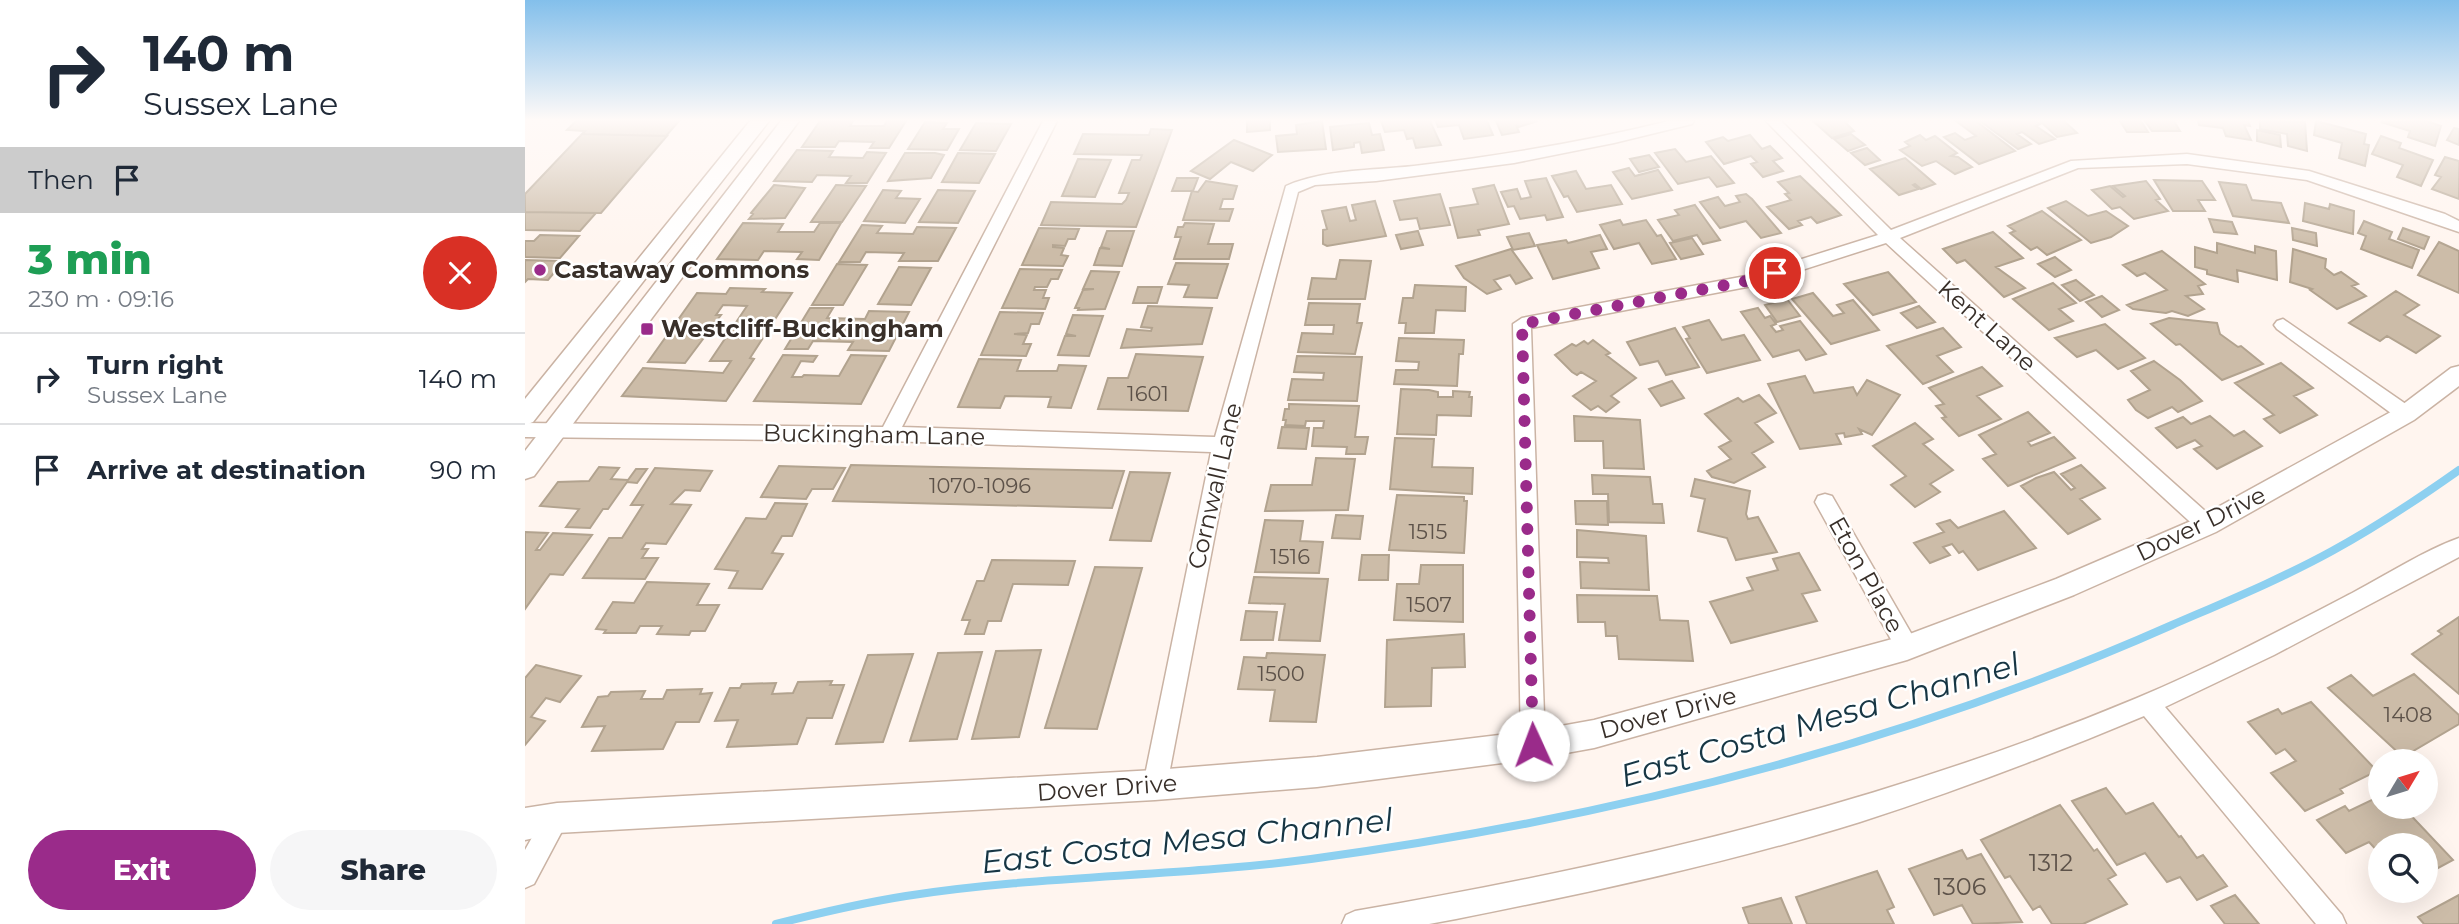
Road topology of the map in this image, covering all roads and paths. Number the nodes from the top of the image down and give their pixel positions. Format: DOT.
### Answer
graph roads {
  1 [pos="726,164"];
  2 [pos="757,164"];
  3 [pos="1028,164"];
  4 [pos="1467,164"];
  5 [pos="1816,164"];
  6 [pos="2075,164"];
  7 [pos="2224,164"];
  8 [pos="2459,227"];
  9 [pos="1889,237"];
  10 [pos="2283,326"];
  11 [pos="2459,374"];
  12 [pos="2406,414"];
  13 [pos="525,416"];
  14 [pos="556,429"];
  15 [pos="525,430"];
  16 [pos="889,434"];
  17 [pos="1222,445"];
  18 [pos="525,469"];
  19 [pos="1825,502"];
  20 [pos="2207,525"];
  21 [pos="2459,547"];
  22 [pos="1907,647"];
  23 [pos="2148,704"];
  24 [pos="1533,745"];
  25 [pos="1155,785"];
  26 [pos="525,811"];
  27 [pos="557,818"];
  28 [pos="525,824"];
  29 [pos="525,875"];
  30 [pos="1355,924"];
  31 [pos="2333,924"];
  1 -- 13 [label="street"];
  2 -- 14 [label="street"];
  3 -- 16 [label="street"];
  4 -- 17 [label="street, Cornwall Lane"];
  5 -- 9 [label="street, Kent Lane"];
  6 -- 9 [label="street"];
  7 -- 8 [label="street"];
  9 -- 20 [label="street, Kent Lane"];
  9 -- 24 [label="street"];
  10 -- 12 [label="street"];
  11 -- 12 [label="street, Dover Drive"];
  12 -- 20 [label="street, Dover Drive"];
  14 -- 15 [label="street, Buckingham Lane"];
  14 -- 16 [label="street, Buckingham Lane"];
  14 -- 18 [label="street"];
  16 -- 17 [label="street, Buckingham Lane"];
  17 -- 25 [label="street, Cornwall Lane"];
  19 -- 22 [label="street, Eton Place"];
  20 -- 22 [label="street, Dover Drive"];
  21 -- 23 [label="street"];
  22 -- 24 [label="street, Dover Drive"];
  23 -- 30 [label="street"];
  23 -- 31 [label="street"];
  24 -- 25 [label="street, Dover Drive"];
  25 -- 27 [label="street, Dover Drive"];
  26 -- 27 [label="street, Dover Drive"];
  27 -- 28 [label="street, Dover Drive"];
  27 -- 29 [label="street"];
}
